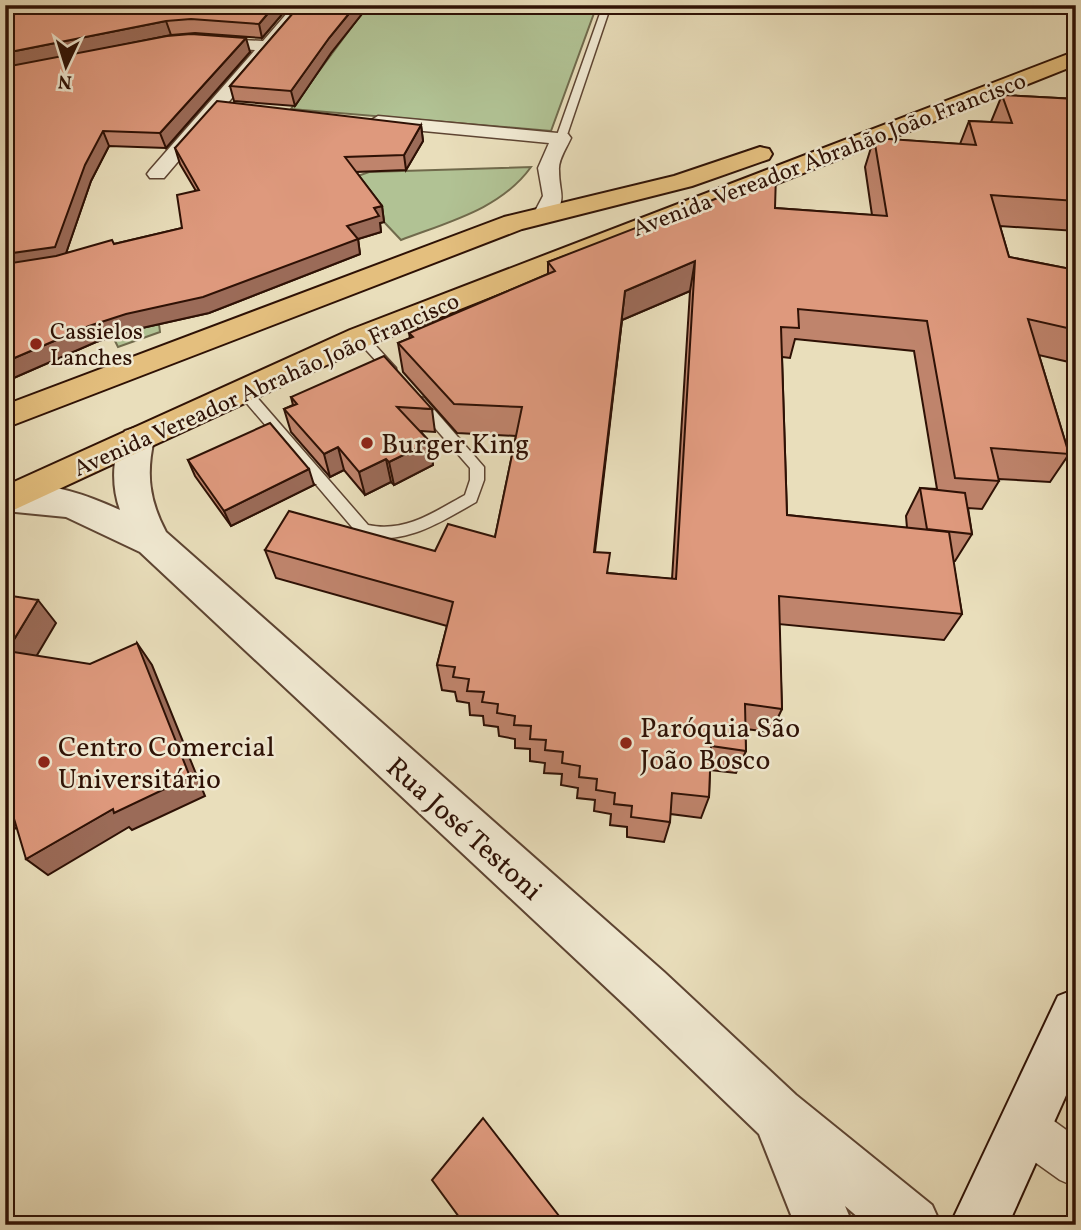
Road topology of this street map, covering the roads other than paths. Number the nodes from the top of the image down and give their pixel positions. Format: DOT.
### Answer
graph roads {
  1 [pos="24,5"];
  2 [pos="303,5"];
  3 [pos="607,5"];
  4 [pos="11,23"];
  5 [pos="5,27"];
  6 [pos="1076,33"];
  7 [pos="195,41"];
  8 [pos="268,47"];
  9 [pos="1076,57"];
  10 [pos="216,107"];
  11 [pos="244,109"];
  12 [pos="354,120"];
  13 [pos="561,138"];
  14 [pos="157,174"];
  15 [pos="544,215"];
  16 [pos="534,270"];
  17 [pos="361,337"];
  18 [pos="243,390"];
  19 [pos="5,417"];
  20 [pos="137,439"];
  21 [pos="8,500"];
  22 [pos="153,542"];
  23 [pos="1076,1014"];
  24 [pos="777,1114"];
  25 [pos="1024,1127"];
  26 [pos="1076,1164"];
  27 [pos="824,1225"];
  28 [pos="912,1225"];
  29 [pos="979,1225"];
  1 -- 4 [label="street"];
  2 -- 8 [label="street"];
  3 -- 13 [label="lane"];
  4 -- 5 [label="lane"];
  6 -- 15 [label="main road, Avenida Vereador Abrahão João Francisco"];
  7 -- 8 [label="street"];
  8 -- 10 [label="street"];
  9 -- 16 [label="main road, Avenida Vereador Abrahão João Francisco"];
  10 -- 11 [label="street"];
  10 -- 14 [label="street"];
  12 -- 13 [label="street"];
  13 -- 15 [label="street"];
  15 -- 16 [label="main road"];
  15 -- 19 [label="main road, Avenida Vereador Abrahão João Francisco"];
  16 -- 17 [label="main road, Avenida Vereador Abrahão João Francisco"];
  17 -- 18 [label="main road, Avenida Vereador Abrahão João Francisco"];
  17 -- 18 [label="lane"];
  18 -- 20 [label="main road, Avenida Vereador Abrahão João Francisco"];
  20 -- 21 [label="main road, Avenida Vereador Abrahão João Francisco"];
  20 -- 22 [label="street, Rua José Testoni"];
  21 -- 22 [label="street, Rua José Testoni"];
  22 -- 24 [label="street, Rua José Testoni"];
  23 -- 25 [label="street"];
  24 -- 27 [label="street, Rua José Testoni"];
  24 -- 28 [label="street, Rua José Testoni"];
  25 -- 26 [label="street"];
  25 -- 29 [label="street"];
}
